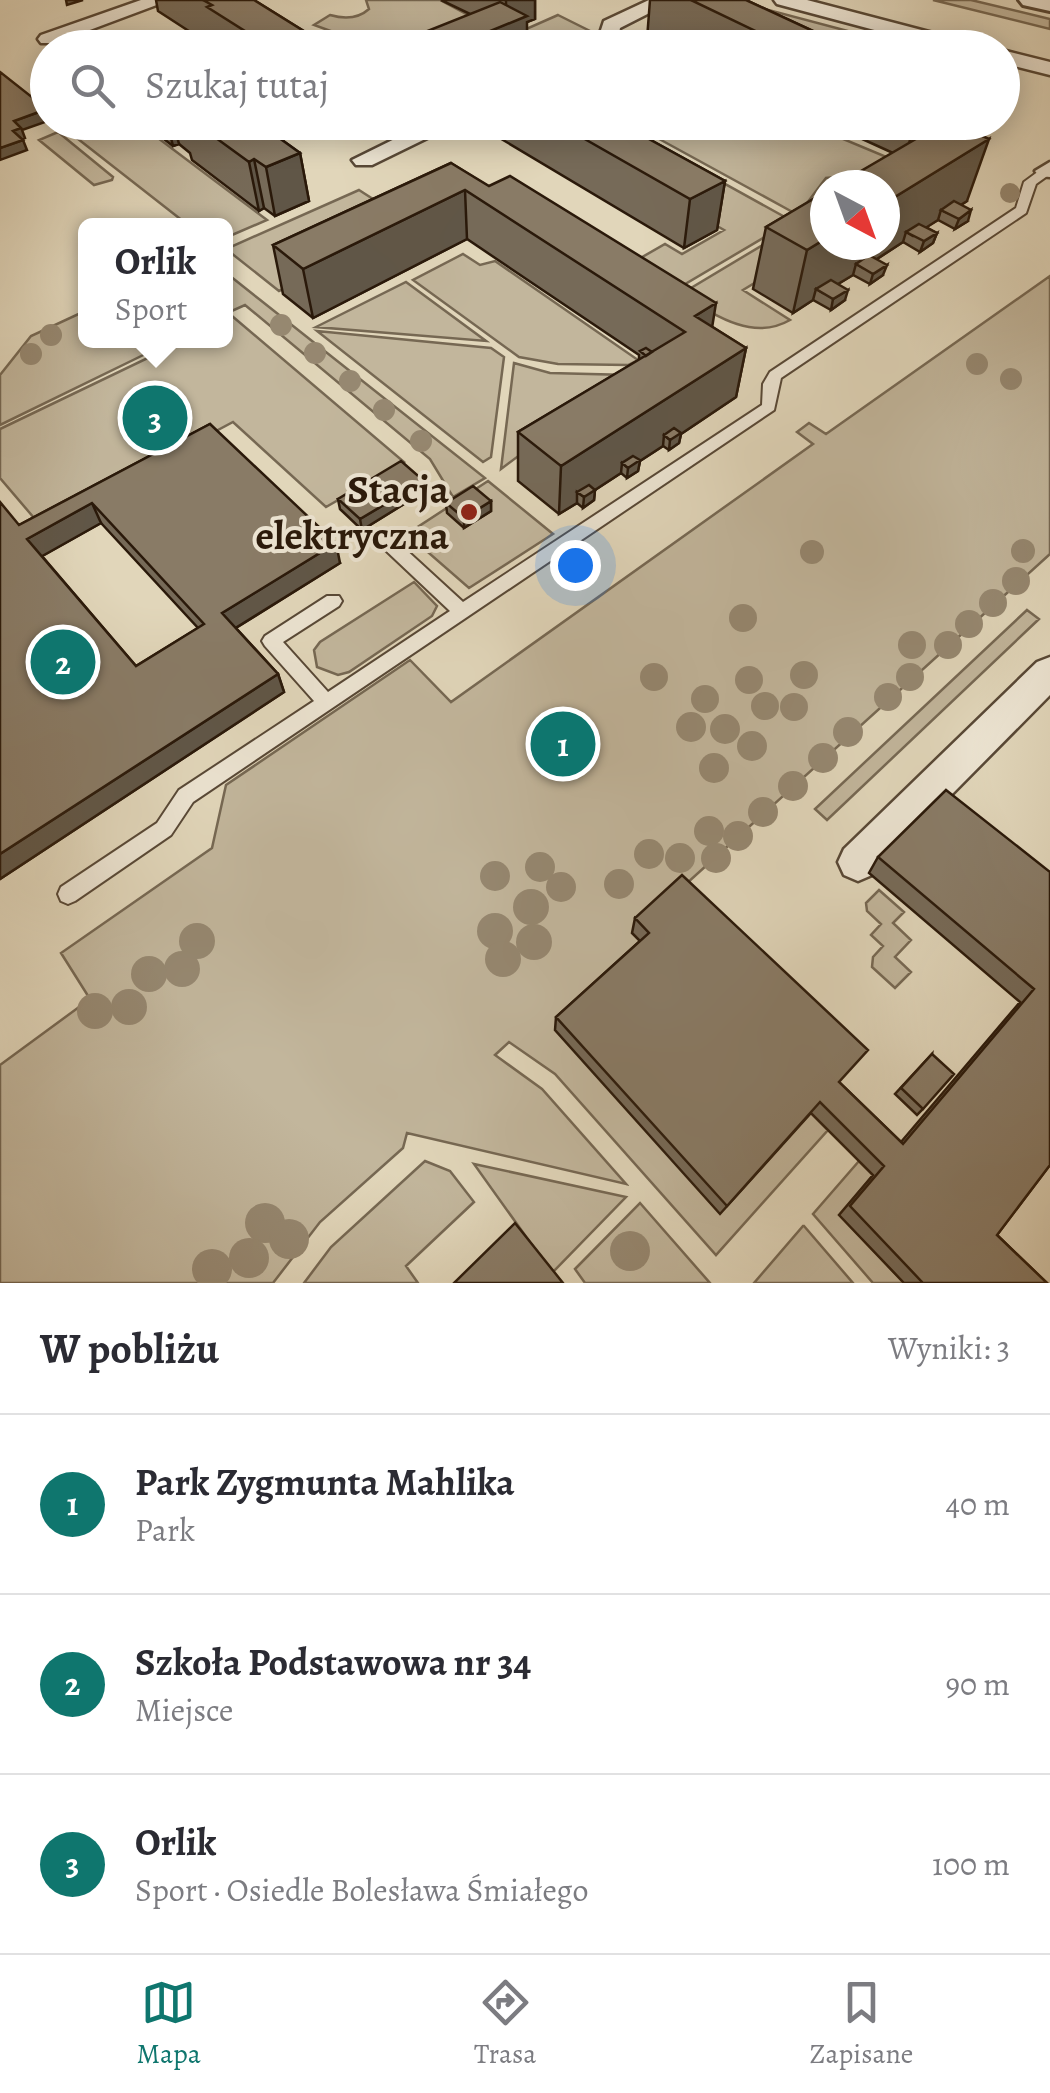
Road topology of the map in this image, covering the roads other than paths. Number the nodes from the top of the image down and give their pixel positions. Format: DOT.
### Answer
graph roads {
  1 [pos="160,0"];
  2 [pos="665,0"];
  3 [pos="784,0"];
  4 [pos="1031,0"];
  5 [pos="1050,4"];
  6 [pos="72,30"];
  7 [pos="610,30"];
  8 [pos="900,30"];
  9 [pos="1020,61"];
  10 [pos="1050,69"];
  11 [pos="409,140"];
  12 [pos="364,160"];
  13 [pos="1048,170"];
  14 [pos="385,540"];
  15 [pos="333,601"];
  16 [pos="460,610"];
  17 [pos="1050,672"];
  18 [pos="325,700"];
  19 [pos="858,862"];
  20 [pos="68,894"];
  1 -- 6 [label="street"];
  2 -- 7 [label="street"];
  3 -- 8 [label="street"];
  4 -- 5 [label="street"];
  9 -- 10 [label="street"];
  11 -- 12 [label="street"];
  13 -- 16 [label="lane"];
  14 -- 16 [label="lane"];
  15 -- 18 [label="lane"];
  16 -- 18 [label="lane"];
  17 -- 19 [label="street"];
  18 -- 20 [label="lane"];
}
